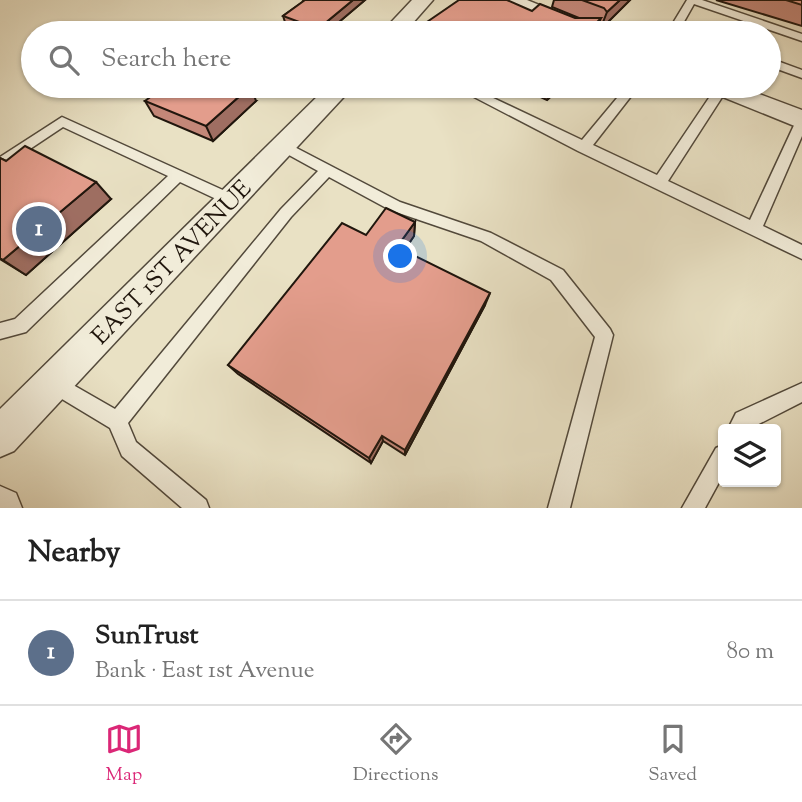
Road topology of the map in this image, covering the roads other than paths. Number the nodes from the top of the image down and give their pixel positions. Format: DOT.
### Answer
graph roads {
  1 [pos="423,0"];
  2 [pos="510,0"];
  3 [pos="403,21"];
  4 [pos="560,21"];
  5 [pos="679,21"];
  6 [pos="753,21"];
  7 [pos="781,31"];
  8 [pos="802,38"];
  9 [pos="781,66"];
  10 [pos="802,74"];
  11 [pos="330,98"];
  12 [pos="483,98"];
  13 [pos="623,98"];
  14 [pos="712,98"];
  15 [pos="746,98"];
  16 [pos="802,121"];
  17 [pos="283,146"];
  18 [pos="583,148"];
  19 [pos="0,164"];
  20 [pos="328,170"];
  21 [pos="178,175"];
  22 [pos="659,183"];
  23 [pos="231,200"];
  24 [pos="754,229"];
  25 [pos="802,252"];
  26 [pos="0,331"];
  27 [pos="54,383"];
  28 [pos="802,392"];
  29 [pos="117,421"];
  30 [pos="741,424"];
  31 [pos="0,437"];
  32 [pos="718,464"];
  33 [pos="198,508"];
  34 [pos="559,508"];
  35 [pos="693,508"];
  1 -- 3 [label="street"];
  2 -- 4 [label="street"];
  5 -- 6 [label="lane"];
  7 -- 8 [label="lane"];
  9 -- 10 [label="lane"];
  11 -- 17 [label="street, EAST 1ST AVENUE"];
  12 -- 18 [label="lane"];
  13 -- 18 [label="lane"];
  14 -- 22 [label="lane"];
  15 -- 16 [label="street"];
  16 -- 24 [label="lane"];
  17 -- 20 [label="lane"];
  17 -- 23 [label="street, EAST 1ST AVENUE"];
  18 -- 22 [label="lane"];
  19 -- 21 [label="lane"];
  20 -- 29 [label="lane"];
  20 -- 34 [label="lane"];
  21 -- 23 [label="lane"];
  21 -- 26 [label="lane"];
  22 -- 24 [label="lane"];
  23 -- 27 [label="street, EAST 1ST AVENUE"];
  24 -- 25 [label="lane"];
  27 -- 29 [label="lane"];
  27 -- 31 [label="street, EAST 1ST AVENUE"];
  28 -- 30 [label="lane"];
  29 -- 33 [label="lane"];
  32 -- 35 [label="lane"];
}
